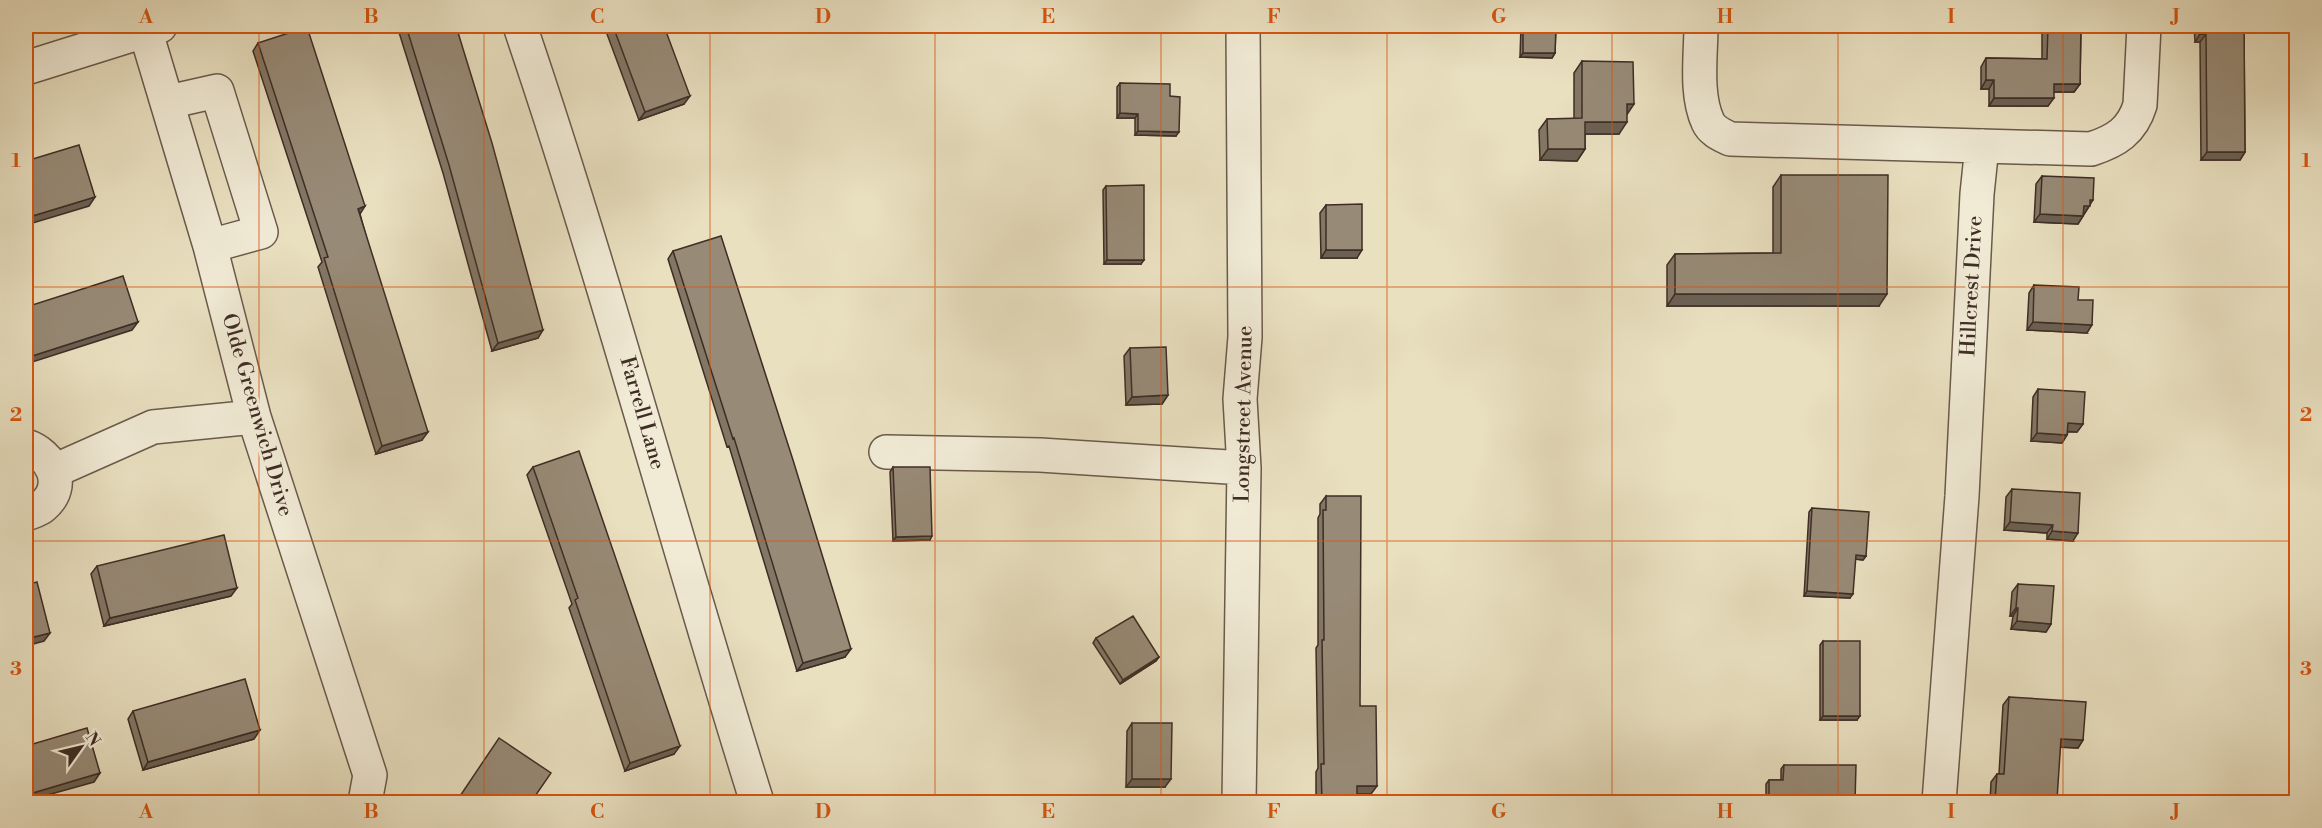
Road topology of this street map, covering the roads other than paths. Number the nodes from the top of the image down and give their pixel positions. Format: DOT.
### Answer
graph roads {
  1 [pos="520,26"];
  2 [pos="1243,26"];
  3 [pos="1701,26"];
  4 [pos="2144,26"];
  5 [pos="150,27"];
  6 [pos="26,68"];
  7 [pos="168,102"];
  8 [pos="1982,146"];
  9 [pos="210,246"];
  10 [pos="254,417"];
  11 [pos="26,446"];
  12 [pos="886,452"];
  13 [pos="1244,468"];
  14 [pos="54,471"];
  15 [pos="26,514"];
  16 [pos="365,802"];
  17 [pos="757,802"];
  18 [pos="1239,802"];
  19 [pos="1939,802"];
  1 -- 17 [label="street, Farrell Lane"];
  2 -- 13 [label="street, Longstreet Avenue"];
  3 -- 8 [label="street"];
  4 -- 8 [label="street"];
  5 -- 6 [label="street"];
  5 -- 7 [label="street, Olde Greenwich Drive"];
  7 -- 9 [label="street, Olde Greenwich Drive"];
  7 -- 9 [label="street"];
  8 -- 19 [label="street, Hillcrest Drive"];
  9 -- 10 [label="street, Olde Greenwich Drive"];
  10 -- 14 [label="street"];
  10 -- 16 [label="street, Olde Greenwich Drive"];
  11 -- 14 [label="street"];
  12 -- 13 [label="street"];
  13 -- 18 [label="street, Longstreet Avenue"];
  14 -- 15 [label="street"];
}
